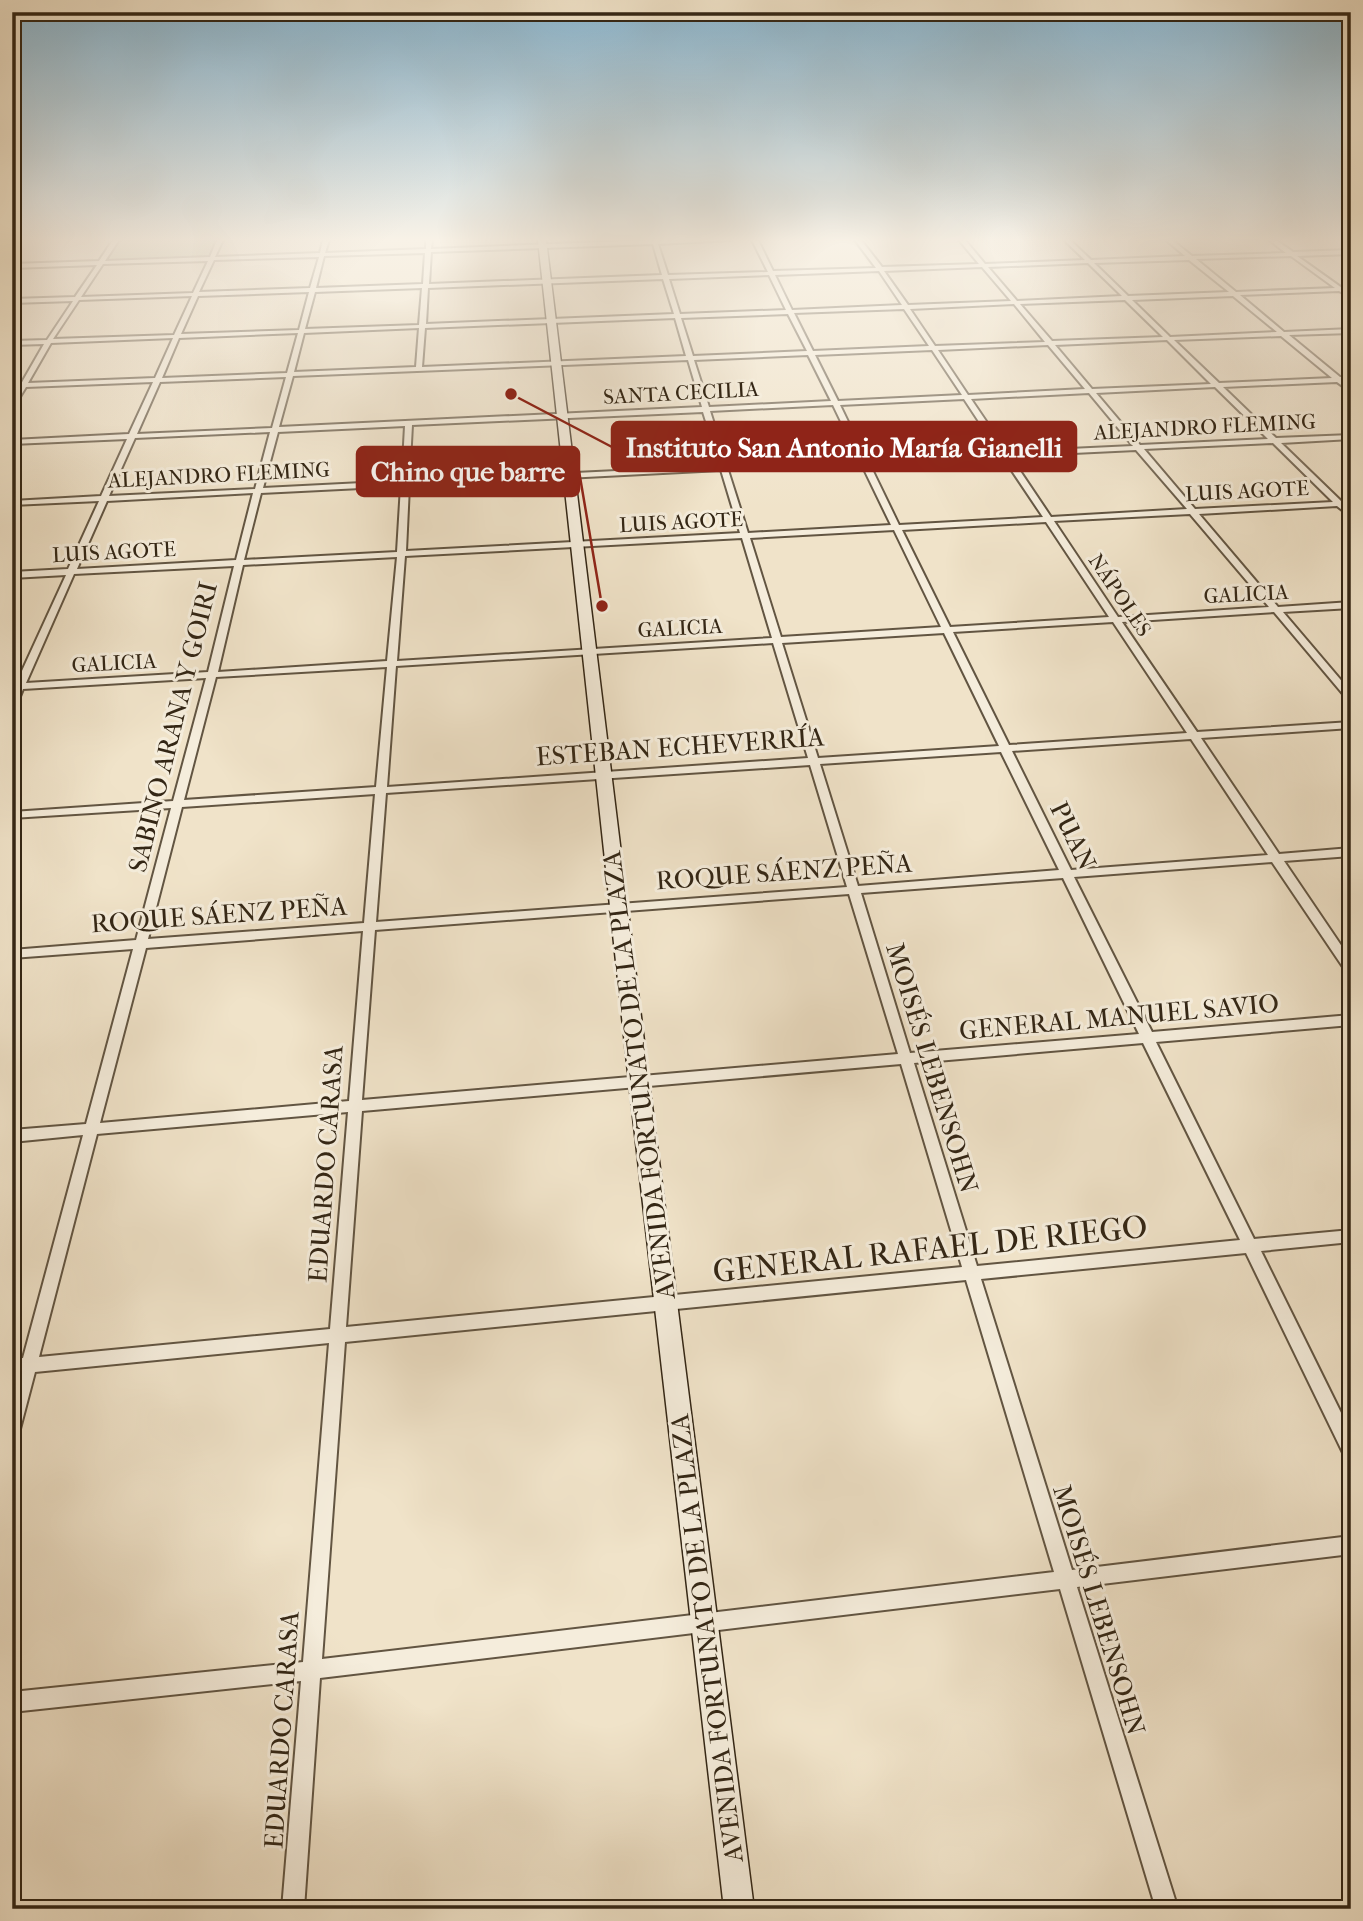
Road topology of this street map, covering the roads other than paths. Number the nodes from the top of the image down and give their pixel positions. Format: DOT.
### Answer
graph roads {
  1 [pos="57,330"];
  2 [pos="180,330"];
  3 [pos="334,330"];
  4 [pos="422,330"];
  5 [pos="553,330"];
  6 [pos="681,330"];
  7 [pos="800,330"];
  8 [pos="921,330"];
  9 [pos="1039,330"];
  10 [pos="1159,330"];
  11 [pos="1277,330"];
  12 [pos="302,331"];
  13 [pos="1351,331"];
  14 [pos="1282,334"];
  15 [pos="177,336"];
  16 [pos="1168,338"];
  17 [pos="49,341"];
  18 [pos="12,343"];
  19 [pos="1050,343"];
  20 [pos="933,348"];
  21 [pos="811,353"];
  22 [pos="690,358"];
  23 [pos="557,364"];
  24 [pos="419,369"];
  25 [pos="291,375"];
  26 [pos="1351,379"];
  27 [pos="157,380"];
  28 [pos="1339,380"];
  29 [pos="1217,385"];
  30 [pos="12,386"];
  31 [pos="24,386"];
  32 [pos="1351,390"];
  33 [pos="1090,391"];
  34 [pos="966,397"];
  35 [pos="835,402"];
  36 [pos="12,405"];
  37 [pos="706,408"];
  38 [pos="563,417"];
  39 [pos="409,424"];
  40 [pos="276,430"];
  41 [pos="132,437"];
  42 [pos="1351,437"];
  43 [pos="1274,441"];
  44 [pos="12,442"];
  45 [pos="1139,448"];
  46 [pos="1005,454"];
  47 [pos="864,462"];
  48 [pos="724,469"];
  49 [pos="568,475"];
  50 [pos="404,483"];
  51 [pos="260,490"];
  52 [pos="104,498"];
  53 [pos="12,503"];
  54 [pos="1339,503"];
  55 [pos="1351,503"];
  56 [pos="1193,512"];
  57 [pos="1351,515"];
  58 [pos="1048,519"];
  59 [pos="897,528"];
  60 [pos="745,536"];
  61 [pos="579,545"];
  62 [pos="402,554"];
  63 [pos="237,563"];
  64 [pos="72,572"];
  65 [pos="12,575"];
  66 [pos="1351,605"];
  67 [pos="1276,610"];
  68 [pos="1115,619"];
  69 [pos="947,630"];
  70 [pos="777,640"];
  71 [pos="590,651"];
  72 [pos="390,664"];
  73 [pos="212,675"];
  74 [pos="16,686"];
  75 [pos="1351,698"];
  76 [pos="12,704"];
  77 [pos="1351,725"];
  78 [pos="1193,735"];
  79 [pos="1005,748"];
  80 [pos="814,761"];
  81 [pos="605,775"];
  82 [pos="380,790"];
  83 [pos="177,804"];
  84 [pos="12,815"];
  85 [pos="1351,852"];
  86 [pos="1276,858"];
  87 [pos="1067,874"];
  88 [pos="854,890"];
  89 [pos="620,908"];
  90 [pos="369,927"];
  91 [pos="141,944"];
  92 [pos="12,954"];
  93 [pos="1351,970"];
  94 [pos="1351,1020"];
  95 [pos="1146,1038"];
  96 [pos="905,1059"];
  97 [pos="639,1082"];
  98 [pos="354,1106"];
  99 [pos="90,1129"];
  100 [pos="12,1136"];
  101 [pos="1351,1236"];
  102 [pos="1250,1246"];
  103 [pos="971,1273"];
  104 [pos="666,1303"];
  105 [pos="338,1335"];
  106 [pos="29,1366"];
  107 [pos="12,1367"];
  108 [pos="12,1429"];
  109 [pos="1351,1451"];
  110 [pos="1351,1545"];
  111 [pos="1066,1579"];
  112 [pos="706,1620"];
  113 [pos="312,1670"];
  114 [pos="12,1702"];
  115 [pos="293,1909"];
  116 [pos="739,1909"];
  117 [pos="1167,1909"];
  1 -- 17 [label="street"];
  2 -- 15 [label="street"];
  3 -- 12 [label="street"];
  4 -- 24 [label="street"];
  5 -- 23 [label="main road, AVENIDA FORTUNATO DE LA PLAZA"];
  6 -- 22 [label="street, MOISÉS LEBENSOHN"];
  7 -- 21 [label="street, PUAN"];
  8 -- 20 [label="street, NÁPOLES"];
  9 -- 19 [label="street"];
  10 -- 16 [label="street"];
  11 -- 14 [label="street"];
  12 -- 15 [label="street"];
  12 -- 25 [label="street, SABINO ARANA Y GOIRI"];
  13 -- 14 [label="street"];
  14 -- 16 [label="street"];
  14 -- 28 [label="street"];
  15 -- 17 [label="street"];
  15 -- 27 [label="street"];
  16 -- 19 [label="street"];
  16 -- 29 [label="street"];
  17 -- 18 [label="street"];
  17 -- 31 [label="street"];
  19 -- 20 [label="street"];
  19 -- 33 [label="street"];
  20 -- 21 [label="street"];
  20 -- 34 [label="street, NÁPOLES"];
  21 -- 22 [label="street"];
  21 -- 35 [label="street, PUAN"];
  22 -- 23 [label="street"];
  22 -- 37 [label="street, MOISÉS LEBENSOHN"];
  23 -- 24 [label="street"];
  23 -- 38 [label="main road, AVENIDA FORTUNATO DE LA PLAZA"];
  24 -- 25 [label="street"];
  25 -- 27 [label="street"];
  25 -- 40 [label="street, SABINO ARANA Y GOIRI"];
  26 -- 28 [label="street, SANTA CECILIA"];
  27 -- 31 [label="street"];
  27 -- 41 [label="street"];
  28 -- 29 [label="street, SANTA CECILIA"];
  28 -- 32 [label="street"];
  29 -- 33 [label="street, SANTA CECILIA"];
  29 -- 43 [label="street"];
  30 -- 31 [label="street"];
  31 -- 36 [label="street"];
  33 -- 34 [label="street, SANTA CECILIA"];
  33 -- 45 [label="street"];
  34 -- 35 [label="street, SANTA CECILIA"];
  34 -- 46 [label="street, NÁPOLES"];
  35 -- 37 [label="street, SANTA CECILIA"];
  35 -- 47 [label="street, PUAN"];
  37 -- 38 [label="street, SANTA CECILIA"];
  37 -- 48 [label="street, MOISÉS LEBENSOHN"];
  38 -- 39 [label="street, SANTA CECILIA"];
  38 -- 49 [label="main road, AVENIDA FORTUNATO DE LA PLAZA"];
  39 -- 40 [label="street, SANTA CECILIA"];
  39 -- 50 [label="street, EDUARDO CARASA"];
  40 -- 41 [label="street, SANTA CECILIA"];
  40 -- 51 [label="street, SABINO ARANA Y GOIRI"];
  41 -- 44 [label="street, SANTA CECILIA"];
  41 -- 52 [label="street"];
  42 -- 43 [label="street, ALEJANDRO FLEMING"];
  43 -- 45 [label="street, ALEJANDRO FLEMING"];
  43 -- 54 [label="street"];
  45 -- 46 [label="street, ALEJANDRO FLEMING"];
  45 -- 56 [label="street"];
  46 -- 47 [label="street, ALEJANDRO FLEMING"];
  46 -- 58 [label="street, NÁPOLES"];
  47 -- 48 [label="street, ALEJANDRO FLEMING"];
  47 -- 59 [label="street, PUAN"];
  48 -- 49 [label="street, ALEJANDRO FLEMING"];
  48 -- 60 [label="street, MOISÉS LEBENSOHN"];
  49 -- 50 [label="street, ALEJANDRO FLEMING"];
  49 -- 61 [label="main road, AVENIDA FORTUNATO DE LA PLAZA"];
  50 -- 51 [label="street, ALEJANDRO FLEMING"];
  50 -- 62 [label="street, EDUARDO CARASA"];
  51 -- 52 [label="street, ALEJANDRO FLEMING"];
  51 -- 63 [label="street, SABINO ARANA Y GOIRI"];
  52 -- 53 [label="street, ALEJANDRO FLEMING"];
  52 -- 64 [label="street"];
  54 -- 55 [label="street, LUIS AGOTE"];
  54 -- 56 [label="street, LUIS AGOTE"];
  54 -- 57 [label="street"];
  56 -- 58 [label="street, LUIS AGOTE"];
  56 -- 67 [label="street"];
  58 -- 59 [label="street, LUIS AGOTE"];
  58 -- 68 [label="street, NÁPOLES"];
  59 -- 60 [label="street, LUIS AGOTE"];
  59 -- 69 [label="street, PUAN"];
  60 -- 61 [label="street, LUIS AGOTE"];
  60 -- 70 [label="street, MOISÉS LEBENSOHN"];
  61 -- 62 [label="street, LUIS AGOTE"];
  61 -- 71 [label="main road, AVENIDA FORTUNATO DE LA PLAZA"];
  62 -- 63 [label="street, LUIS AGOTE"];
  62 -- 72 [label="street, EDUARDO CARASA"];
  63 -- 64 [label="street, LUIS AGOTE"];
  63 -- 73 [label="street, SABINO ARANA Y GOIRI"];
  64 -- 65 [label="street, LUIS AGOTE"];
  64 -- 74 [label="street"];
  66 -- 67 [label="street, GALICIA"];
  67 -- 68 [label="street, GALICIA"];
  67 -- 75 [label="street"];
  68 -- 69 [label="street, GALICIA"];
  68 -- 78 [label="street, NÁPOLES"];
  69 -- 70 [label="street, GALICIA"];
  69 -- 79 [label="street, PUAN"];
  70 -- 71 [label="street, GALICIA"];
  70 -- 80 [label="street, MOISÉS LEBENSOHN"];
  71 -- 72 [label="street, GALICIA"];
  71 -- 81 [label="main road, AVENIDA FORTUNATO DE LA PLAZA"];
  72 -- 73 [label="street, GALICIA"];
  72 -- 82 [label="street, EDUARDO CARASA"];
  73 -- 74 [label="street, GALICIA"];
  73 -- 83 [label="street, SABINO ARANA Y GOIRI"];
  74 -- 76 [label="street"];
  77 -- 78 [label="street, ESTEBAN ECHEVERRÍA"];
  78 -- 79 [label="street, ESTEBAN ECHEVERRÍA"];
  78 -- 86 [label="street, NÁPOLES"];
  79 -- 80 [label="street, ESTEBAN ECHEVERRÍA"];
  79 -- 87 [label="street, PUAN"];
  80 -- 81 [label="street, ESTEBAN ECHEVERRÍA"];
  80 -- 88 [label="street, MOISÉS LEBENSOHN"];
  81 -- 82 [label="street, ESTEBAN ECHEVERRÍA"];
  81 -- 89 [label="main road, AVENIDA FORTUNATO DE LA PLAZA"];
  82 -- 83 [label="street, ESTEBAN ECHEVERRÍA"];
  82 -- 90 [label="street, EDUARDO CARASA"];
  83 -- 84 [label="street, ESTEBAN ECHEVERRÍA"];
  83 -- 91 [label="street, SABINO ARANA Y GOIRI"];
  85 -- 86 [label="street, ROQUE SÁENZ PEÑA"];
  86 -- 87 [label="street, ROQUE SÁENZ PEÑA"];
  86 -- 93 [label="street, NÁPOLES"];
  87 -- 88 [label="street, ROQUE SÁENZ PEÑA"];
  87 -- 95 [label="street, PUAN"];
  88 -- 89 [label="street, ROQUE SÁENZ PEÑA"];
  88 -- 96 [label="street, MOISÉS LEBENSOHN"];
  89 -- 90 [label="street, ROQUE SÁENZ PEÑA"];
  89 -- 97 [label="main road, AVENIDA FORTUNATO DE LA PLAZA"];
  90 -- 91 [label="street, ROQUE SÁENZ PEÑA"];
  90 -- 98 [label="street, EDUARDO CARASA"];
  91 -- 92 [label="street, ROQUE SÁENZ PEÑA"];
  91 -- 99 [label="street, SABINO ARANA Y GOIRI"];
  94 -- 95 [label="street, GENERAL MANUEL SAVIO"];
  95 -- 96 [label="street, GENERAL MANUEL SAVIO"];
  95 -- 102 [label="street, PUAN"];
  96 -- 97 [label="street, GENERAL MANUEL SAVIO"];
  96 -- 103 [label="street, MOISÉS LEBENSOHN"];
  97 -- 98 [label="street, GENERAL MANUEL SAVIO"];
  97 -- 104 [label="main road, AVENIDA FORTUNATO DE LA PLAZA"];
  98 -- 99 [label="street, GENERAL MANUEL SAVIO"];
  98 -- 105 [label="street, EDUARDO CARASA"];
  99 -- 100 [label="street, GENERAL MANUEL SAVIO"];
  99 -- 106 [label="street, SABINO ARANA Y GOIRI"];
  101 -- 102 [label="street, GENERAL RAFAEL DE RIEGO"];
  102 -- 103 [label="street, GENERAL RAFAEL DE RIEGO"];
  102 -- 109 [label="street, PUAN"];
  103 -- 104 [label="street, GENERAL RAFAEL DE RIEGO"];
  103 -- 111 [label="street, MOISÉS LEBENSOHN"];
  104 -- 105 [label="street, GENERAL RAFAEL DE RIEGO"];
  104 -- 112 [label="main road, AVENIDA FORTUNATO DE LA PLAZA"];
  105 -- 106 [label="street, GENERAL RAFAEL DE RIEGO"];
  105 -- 113 [label="street, EDUARDO CARASA"];
  106 -- 107 [label="street, GENERAL RAFAEL DE RIEGO"];
  106 -- 108 [label="street, SABINO ARANA Y GOIRI"];
  110 -- 111 [label="street"];
  111 -- 112 [label="street"];
  111 -- 117 [label="street, MOISÉS LEBENSOHN"];
  112 -- 113 [label="street"];
  112 -- 116 [label="main road, AVENIDA FORTUNATO DE LA PLAZA"];
  113 -- 114 [label="street"];
  113 -- 115 [label="street, EDUARDO CARASA"];
}
